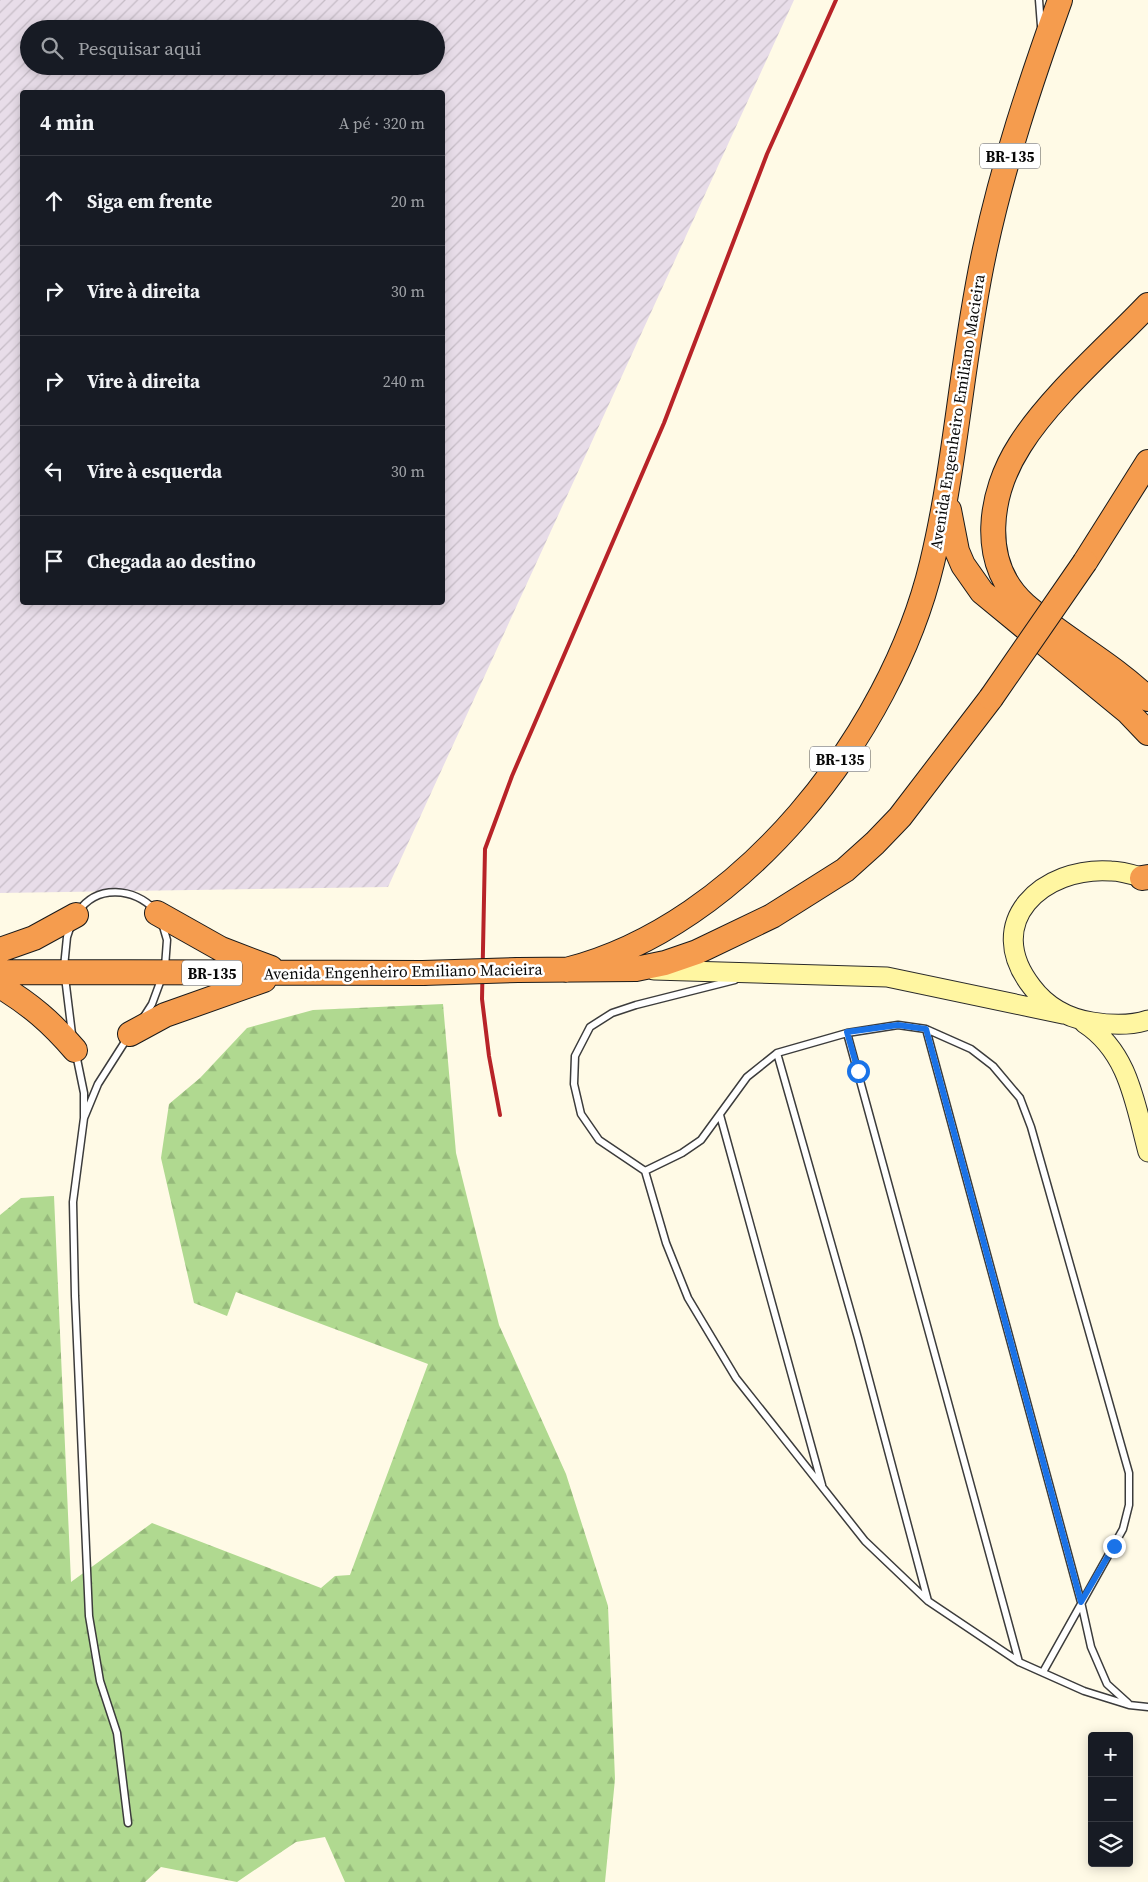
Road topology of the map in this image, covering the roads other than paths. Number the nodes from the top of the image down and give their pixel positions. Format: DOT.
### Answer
graph roads {
  1 [pos="1039,0"];
  2 [pos="1060,0"];
  3 [pos="1043,48"];
  4 [pos="1148,305"];
  5 [pos="1148,462"];
  6 [pos="947,493"];
  7 [pos="1148,699"];
  8 [pos="1148,732"];
  9 [pos="1146,878"];
  10 [pos="157,913"];
  11 [pos="76,915"];
  12 [pos="0,950"];
  13 [pos="636,969"];
  14 [pos="566,970"];
  15 [pos="0,972"];
  16 [pos="64,973"];
  17 [pos="163,973"];
  18 [pos="284,973"];
  19 [pos="758,973"];
  20 [pos="0,986"];
  21 [pos="1071,1017"];
  22 [pos="1148,1020"];
  23 [pos="926,1029"];
  24 [pos="847,1032"];
  25 [pos="130,1034"];
  26 [pos="75,1050"];
  27 [pos="777,1053"];
  28 [pos="720,1115"];
  29 [pos="84,1118"];
  30 [pos="1148,1152"];
  31 [pos="645,1171"];
  32 [pos="824,1489"];
  33 [pos="928,1601"];
  34 [pos="1081,1602"];
  35 [pos="1019,1662"];
  36 [pos="1043,1672"];
  37 [pos="1129,1705"];
  38 [pos="1148,1707"];
  39 [pos="128,1823"];
  1 -- 3 [label="lane"];
  2 -- 3 [label="highway, Avenida Engenheiro Emiliano Macieira / BR-135"];
  3 -- 6 [label="highway, Avenida Engenheiro Emiliano Macieira / BR-135"];
  4 -- 7 [label="highway"];
  5 -- 13 [label="highway, Avenida Engenheiro Emiliano Macieira / BR-135, bridge"];
  6 -- 8 [label="highway"];
  6 -- 14 [label="highway, Avenida Engenheiro Emiliano Macieira / BR-135"];
  9 -- 21 [label="street"];
  10 -- 11 [label="lane"];
  10 -- 17 [label="lane"];
  10 -- 18 [label="highway"];
  11 -- 12 [label="highway"];
  11 -- 16 [label="lane"];
  13 -- 14 [label="highway, Avenida Engenheiro Emiliano Macieira / BR-135"];
  13 -- 19 [label="street"];
  14 -- 18 [label="highway, Avenida Engenheiro Emiliano Macieira / BR-135, bridge"];
  15 -- 16 [label="highway, Avenida Engenheiro Emiliano Macieira / BR-135"];
  16 -- 17 [label="highway, Avenida Engenheiro Emiliano Macieira / BR-135"];
  16 -- 26 [label="lane"];
  17 -- 18 [label="highway, Avenida Engenheiro Emiliano Macieira / BR-135"];
  17 -- 25 [label="lane"];
  18 -- 25 [label="highway"];
  19 -- 21 [label="street"];
  19 -- 31 [label="lane"];
  20 -- 26 [label="highway"];
  21 -- 22 [label="street"];
  21 -- 30 [label="street"];
  23 -- 24 [label="lane"];
  23 -- 34 [label="lane"];
  23 -- 34 [label="lane"];
  24 -- 27 [label="lane"];
  24 -- 35 [label="lane"];
  25 -- 29 [label="lane"];
  26 -- 29 [label="lane"];
  27 -- 28 [label="lane"];
  27 -- 33 [label="lane"];
  28 -- 31 [label="lane"];
  28 -- 32 [label="lane"];
  29 -- 39 [label="lane"];
  31 -- 32 [label="lane"];
  32 -- 33 [label="lane"];
  33 -- 35 [label="lane"];
  34 -- 36 [label="lane"];
  34 -- 37 [label="lane"];
  35 -- 36 [label="lane"];
  36 -- 37 [label="lane"];
  37 -- 38 [label="lane"];
}
